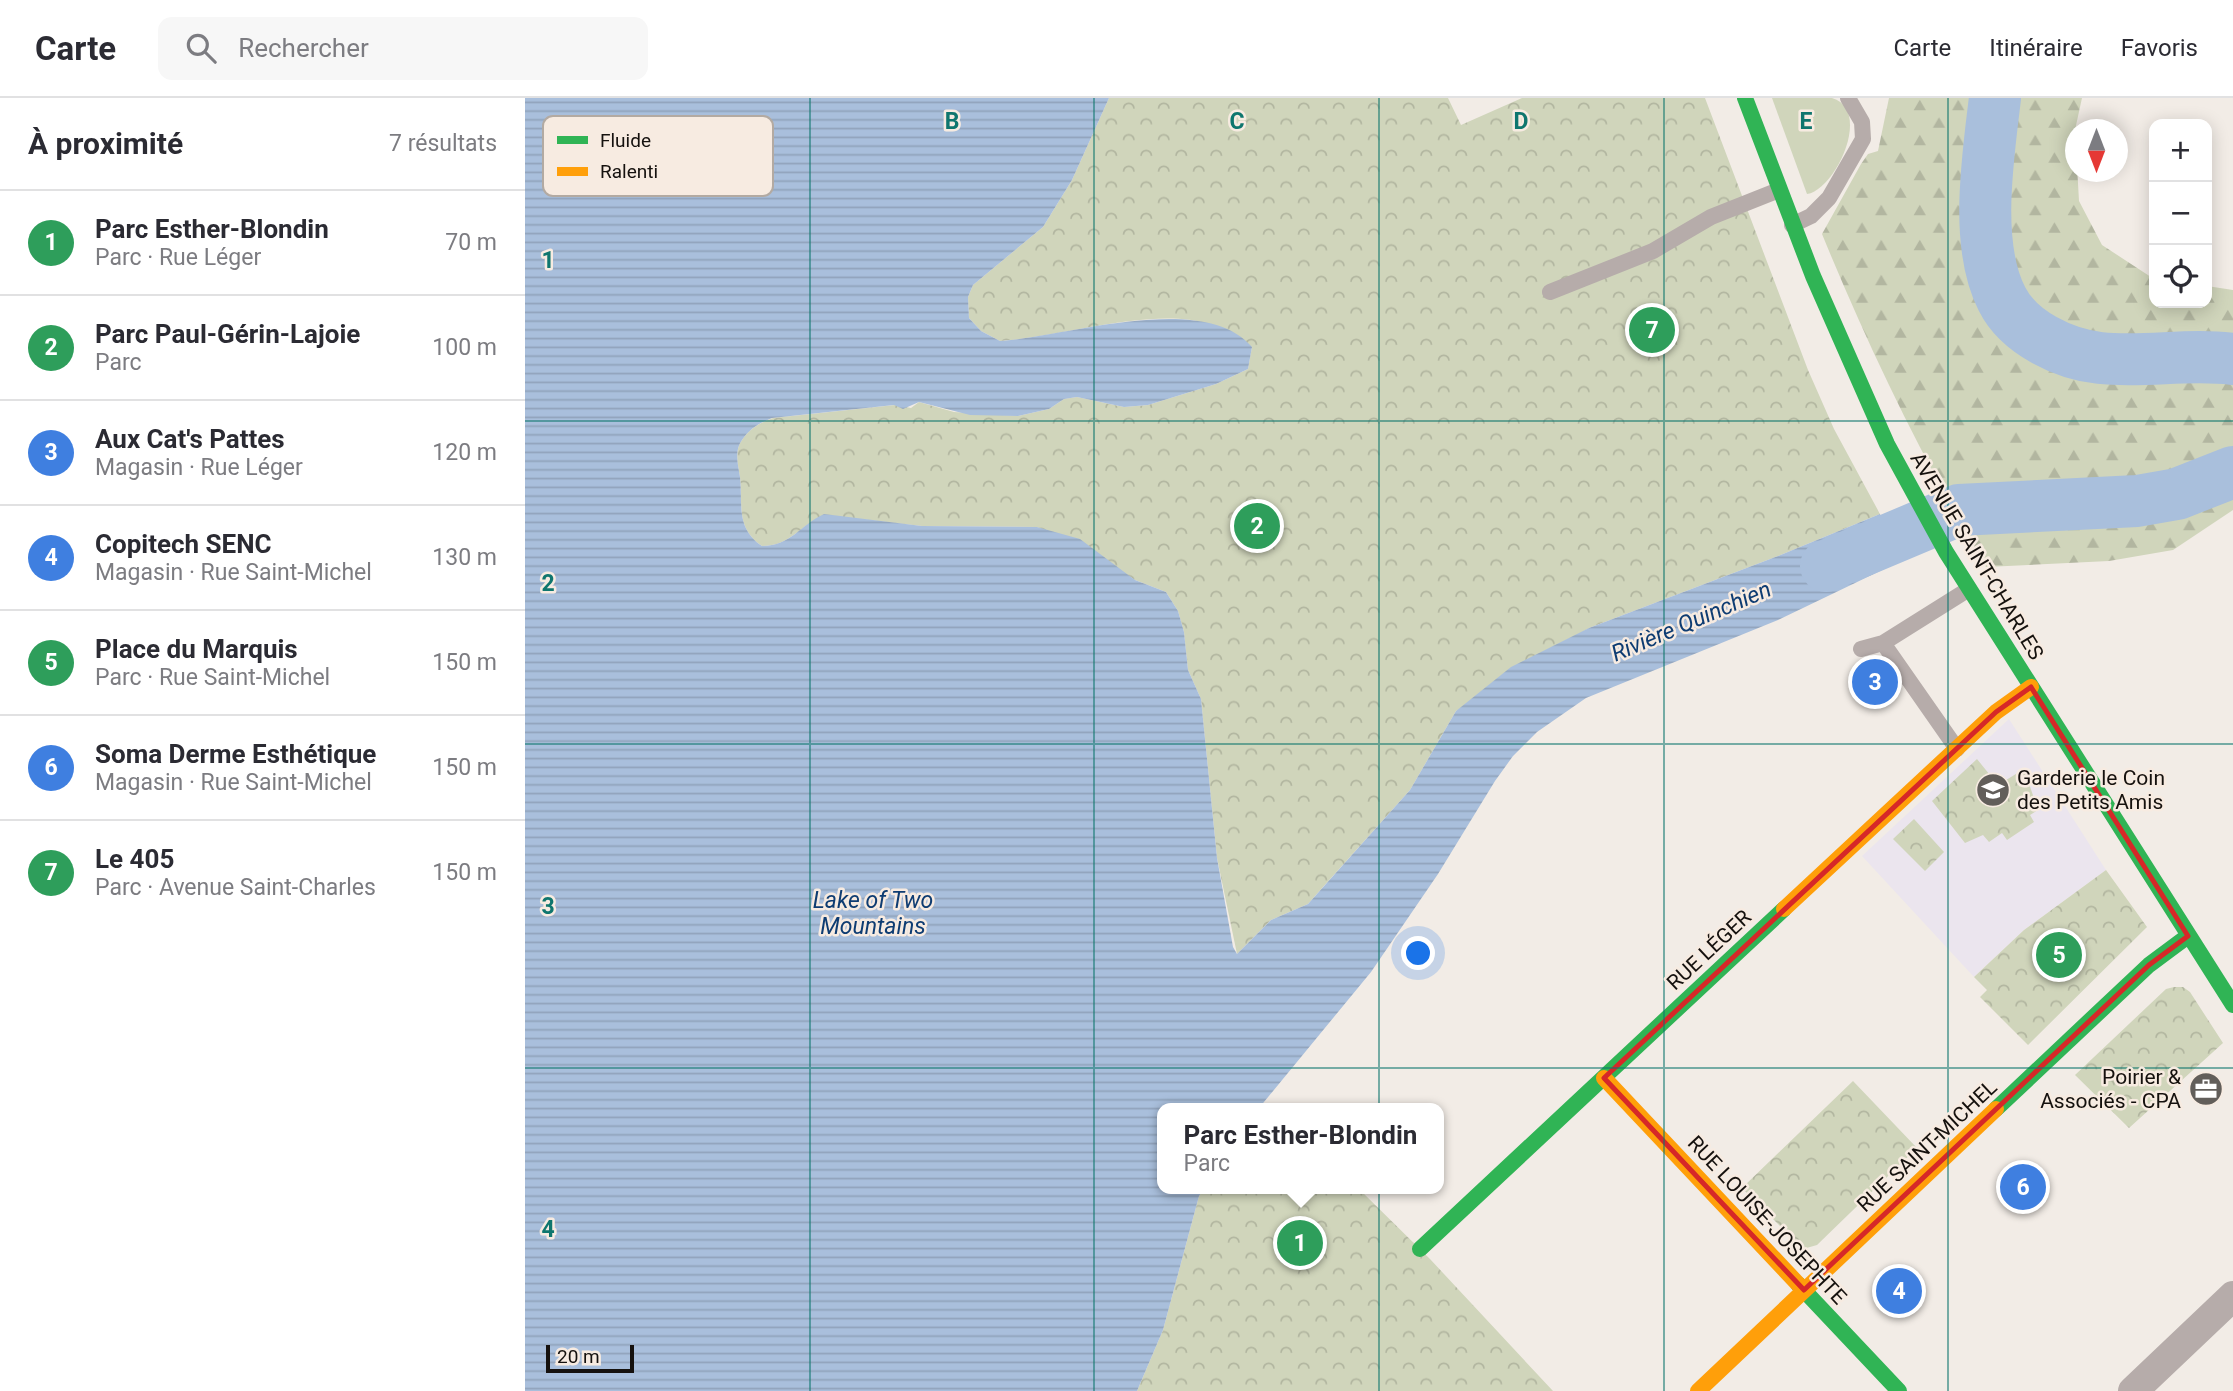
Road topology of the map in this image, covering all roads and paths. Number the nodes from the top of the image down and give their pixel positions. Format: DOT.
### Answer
graph roads {
  1 [pos="1745,98"];
  2 [pos="1848,98"];
  3 [pos="1779,190"];
  4 [pos="1792,225"];
  5 [pos="1551,292"];
  6 [pos="1969,589"];
  7 [pos="1883,643"];
  8 [pos="1861,649"];
  9 [pos="2031,687"];
  10 [pos="1957,749"];
  11 [pos="2188,936"];
  12 [pos="2233,1005"];
  13 [pos="1604,1078"];
  14 [pos="1420,1250"];
  15 [pos="1804,1290"];
  16 [pos="2233,1296"];
  17 [pos="1698,1391"];
  18 [pos="1899,1391"];
  19 [pos="2133,1391"];
  1 -- 3 [label="street, AVENUE SAINT-CHARLES"];
  2 -- 4 [label="lane"];
  3 -- 4 [label="street, AVENUE SAINT-CHARLES"];
  3 -- 5 [label="lane"];
  4 -- 6 [label="street, AVENUE SAINT-CHARLES"];
  6 -- 7 [label="lane"];
  6 -- 9 [label="street, AVENUE SAINT-CHARLES"];
  7 -- 8 [label="lane"];
  7 -- 10 [label="lane"];
  9 -- 10 [label="street, RUE LÉGER"];
  9 -- 11 [label="street, AVENUE SAINT-CHARLES"];
  10 -- 13 [label="street, RUE LÉGER"];
  11 -- 12 [label="street, AVENUE SAINT-CHARLES"];
  11 -- 15 [label="street, RUE SAINT-MICHEL"];
  13 -- 14 [label="street, RUE LÉGER"];
  13 -- 15 [label="street, RUE LOUISE-JOSEPHTE"];
  15 -- 17 [label="street, RUE SAINT-MICHEL"];
  15 -- 18 [label="street, RUE LOUISE-JOSEPHTE"];
  16 -- 19 [label="street"];
}
